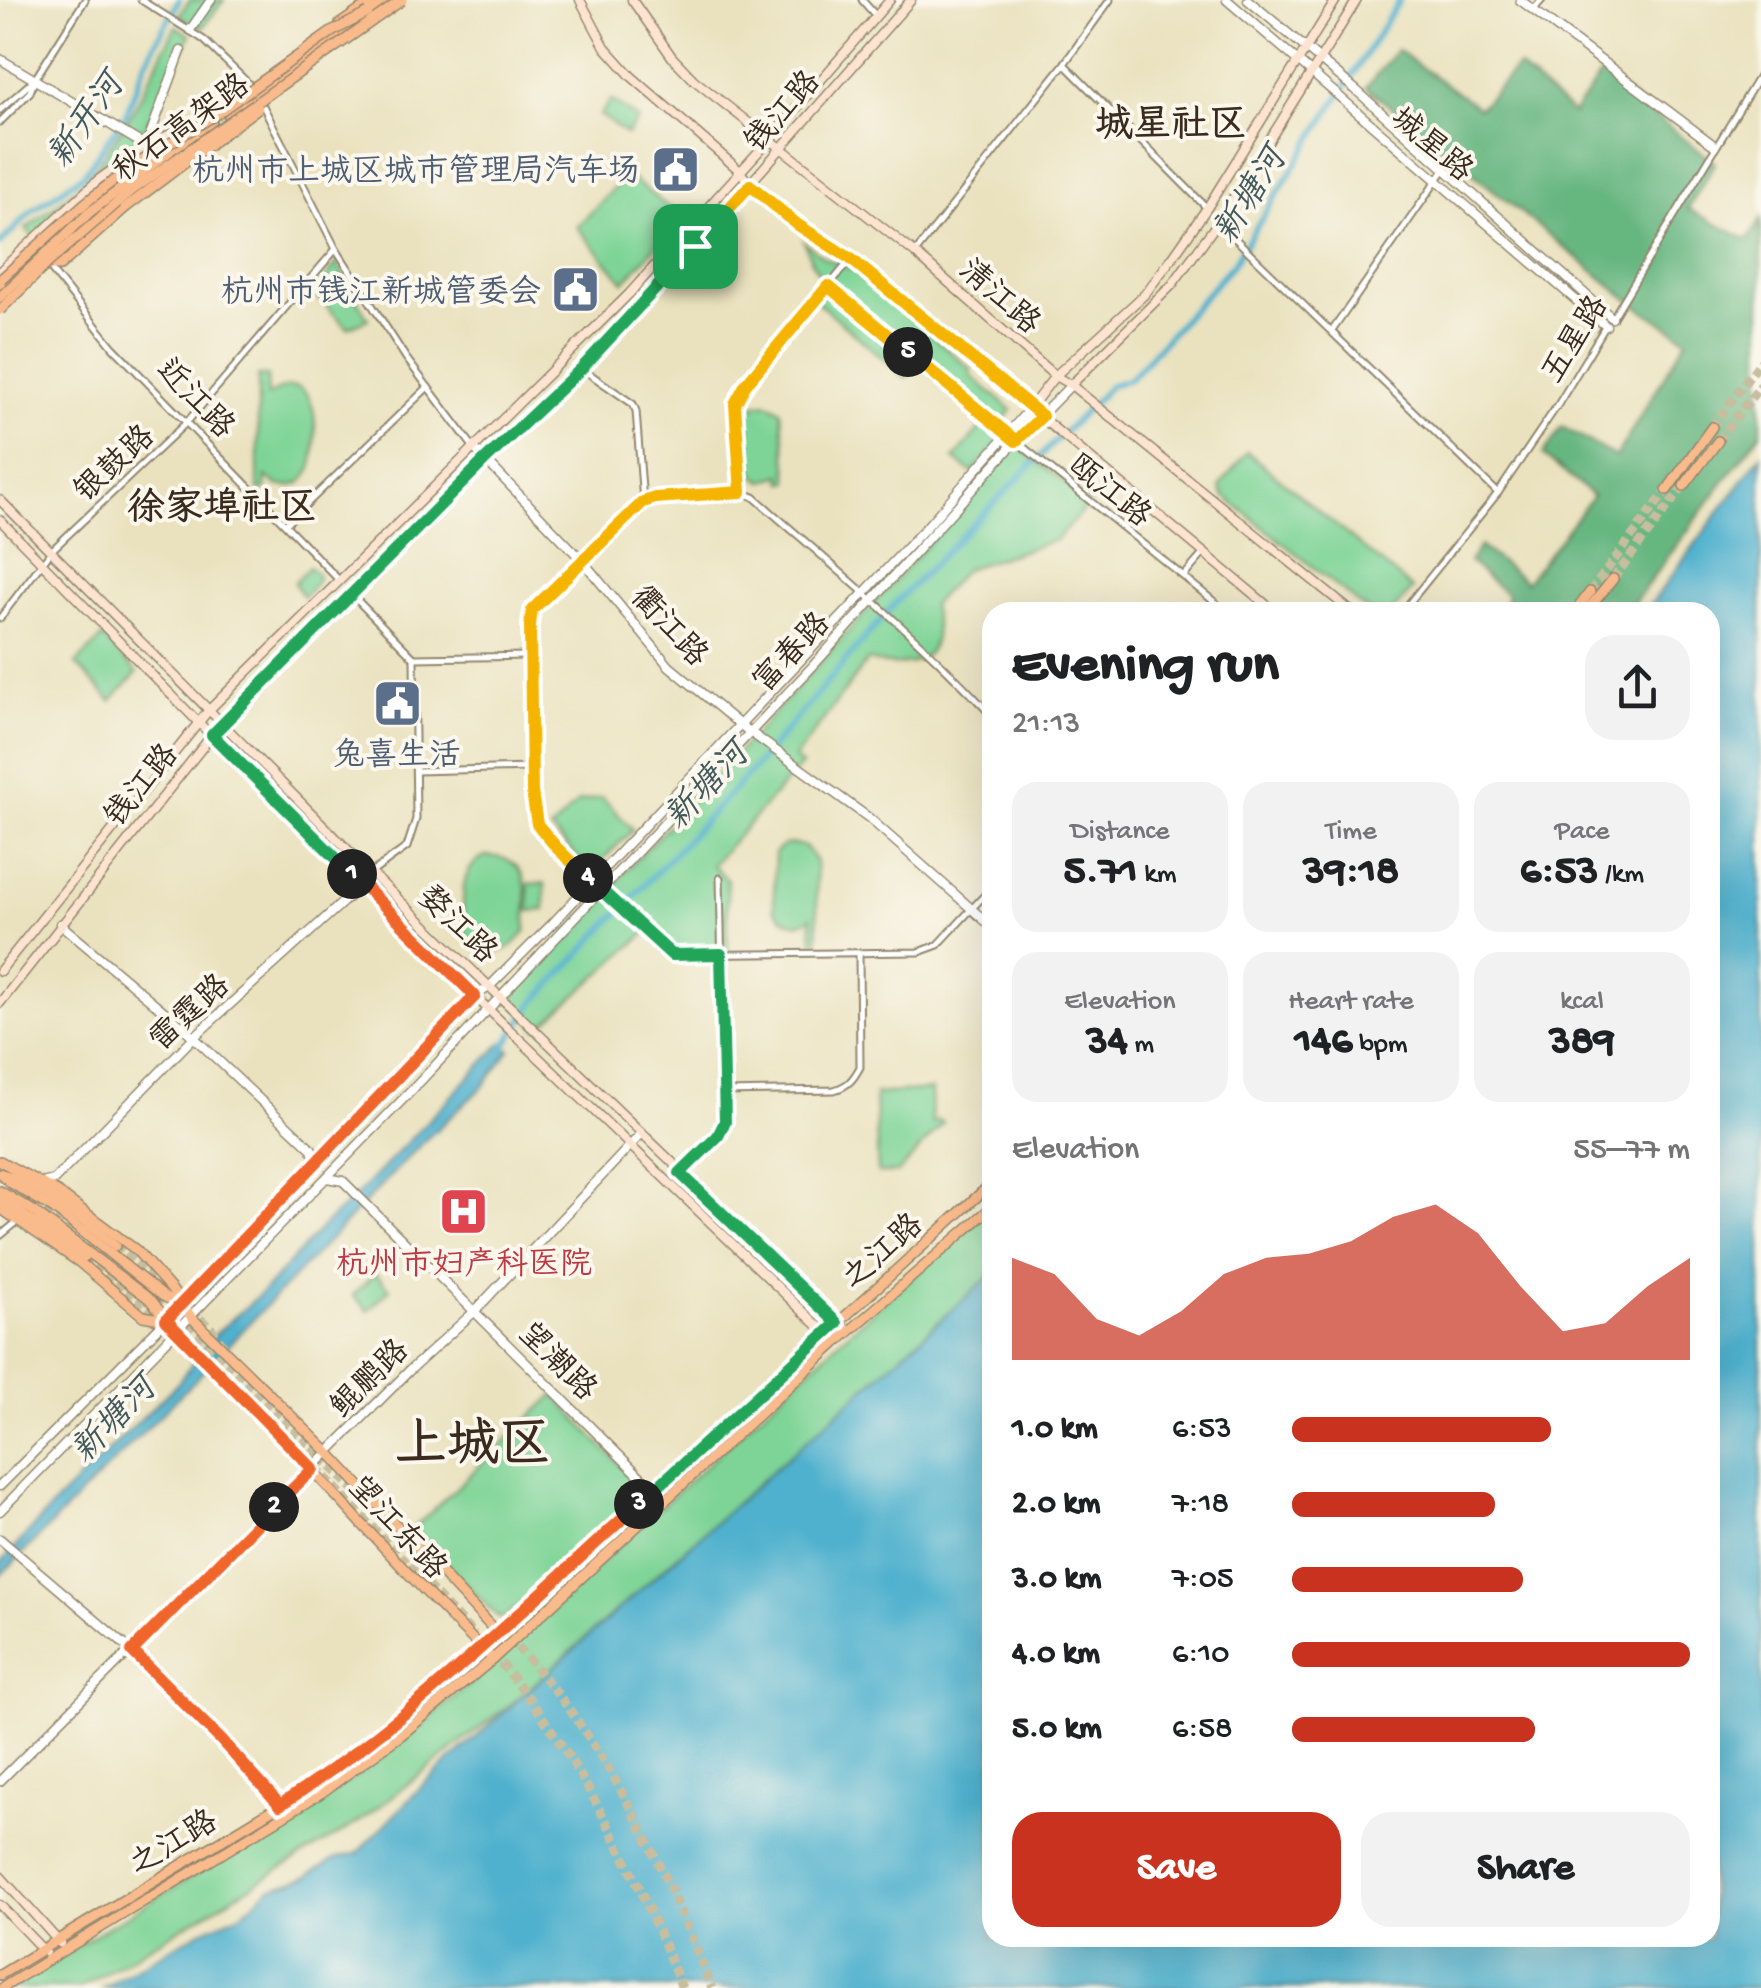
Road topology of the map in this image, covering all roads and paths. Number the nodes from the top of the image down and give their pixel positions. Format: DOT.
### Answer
graph roads {
  1 [pos="85,0"];
  2 [pos="141,0"];
  3 [pos="210,0"];
  4 [pos="375,0"];
  5 [pos="387,0"];
  6 [pos="402,0"];
  7 [pos="580,0"];
  8 [pos="632,0"];
  9 [pos="862,0"];
  10 [pos="890,0"];
  11 [pos="911,0"];
  12 [pos="1110,0"];
  13 [pos="1227,0"];
  14 [pos="1248,0"];
  15 [pos="1336,0"];
  16 [pos="1357,0"];
  17 [pos="1520,0"];
  18 [pos="1542,0"];
  19 [pos="1533,10"];
  20 [pos="368,13"];
  21 [pos="876,16"];
  22 [pos="190,30"];
  23 [pos="1306,50"];
  24 [pos="181,51"];
  25 [pos="0,58"];
  26 [pos="1318,60"];
  27 [pos="1299,61"];
  28 [pos="1064,64"];
  29 [pos="1310,70"];
  30 [pos="1761,73"];
  31 [pos="35,79"];
  32 [pos="251,86"];
  33 [pos="258,96"];
  34 [pos="0,110"];
  35 [pos="0,122"];
  36 [pos="770,140"];
  37 [pos="1715,146"];
  38 [pos="781,148"];
  39 [pos="150,151"];
  40 [pos="161,166"];
  41 [pos="740,170"];
  42 [pos="1444,170"];
  43 [pos="1438,180"];
  44 [pos="750,185"];
  45 [pos="1207,208"];
  46 [pos="1218,222"];
  47 [pos="28,241"];
  48 [pos="336,249"];
  49 [pos="37,253"];
  50 [pos="915,253"];
  51 [pos="851,259"];
  52 [pos="48,266"];
  53 [pos="0,271"];
  54 [pos="1,280"];
  55 [pos="828,286"];
  56 [pos="0,289"];
  57 [pos="0,297"];
  58 [pos="0,312"];
  59 [pos="1609,322"];
  60 [pos="1332,332"];
  61 [pos="582,368"];
  62 [pos="1055,376"];
  63 [pos="1071,385"];
  64 [pos="428,387"];
  65 [pos="1031,407"];
  66 [pos="1042,416"];
  67 [pos="187,422"];
  68 [pos="1712,427"];
  69 [pos="1008,434"];
  70 [pos="1016,441"];
  71 [pos="1718,441"];
  72 [pos="474,448"];
  73 [pos="484,461"];
  74 [pos="1684,486"];
  75 [pos="1668,490"];
  76 [pos="741,492"];
  77 [pos="1498,494"];
  78 [pos="0,500"];
  79 [pos="643,502"];
  80 [pos="0,520"];
  81 [pos="284,525"];
  82 [pos="52,550"];
  83 [pos="1203,554"];
  84 [pos="582,560"];
  85 [pos="43,564"];
  86 [pos="1184,576"];
  87 [pos="1612,579"];
  88 [pos="338,580"];
  89 [pos="1590,592"];
  90 [pos="862,593"];
  91 [pos="352,596"];
  92 [pos="870,600"];
  93 [pos="1215,602"];
  94 [pos="1263,602"];
  95 [pos="1340,602"];
  96 [pos="1410,602"];
  97 [pos="1582,602"];
  98 [pos="1594,602"];
  99 [pos="0,618"];
  100 [pos="530,656"];
  101 [pos="414,658"];
  102 [pos="982,705"];
  103 [pos="208,711"];
  104 [pos="198,722"];
  105 [pos="222,724"];
  106 [pos="739,724"];
  107 [pos="750,730"];
  108 [pos="212,735"];
  109 [pos="532,768"];
  110 [pos="416,771"];
  111 [pos="371,873"];
  112 [pos="720,878"];
  113 [pos="592,880"];
  114 [pos="363,884"];
  115 [pos="600,888"];
  116 [pos="982,898"];
  117 [pos="973,908"];
  118 [pos="982,917"];
  119 [pos="60,924"];
  120 [pos="859,953"];
  121 [pos="721,954"];
  122 [pos="0,972"];
  123 [pos="489,987"];
  124 [pos="475,996"];
  125 [pos="499,996"];
  126 [pos="0,1003"];
  127 [pos="488,1009"];
  128 [pos="194,1037"];
  129 [pos="726,1092"];
  130 [pos="642,1133"];
  131 [pos="630,1146"];
  132 [pos="312,1150"];
  133 [pos="327,1152"];
  134 [pos="0,1161"];
  135 [pos="316,1164"];
  136 [pos="340,1164"];
  137 [pos="1,1173"];
  138 [pos="680,1173"];
  139 [pos="327,1178"];
  140 [pos="54,1180"];
  141 [pos="345,1183"];
  142 [pos="41,1184"];
  143 [pos="0,1191"];
  144 [pos="59,1192"];
  145 [pos="982,1192"];
  146 [pos="0,1199"];
  147 [pos="4,1211"];
  148 [pos="982,1215"];
  149 [pos="15,1223"];
  150 [pos="0,1236"];
  151 [pos="115,1246"];
  152 [pos="84,1257"];
  153 [pos="178,1304"];
  154 [pos="474,1311"];
  155 [pos="192,1318"];
  156 [pos="166,1320"];
  157 [pos="837,1323"];
  158 [pos="176,1330"];
  159 [pos="849,1332"];
  160 [pos="826,1333"];
  161 [pos="836,1343"];
  162 [pos="329,1453"];
  163 [pos="313,1469"];
  164 [pos="0,1486"];
  165 [pos="654,1490"];
  166 [pos="0,1511"];
  167 [pos="0,1539"];
  168 [pos="496,1632"];
  169 [pos="508,1642"];
  170 [pos="481,1648"];
  171 [pos="132,1651"];
  172 [pos="493,1659"];
  173 [pos="0,1782"];
  174 [pos="280,1805"];
  175 [pos="0,1876"];
  176 [pos="0,1905"];
  177 [pos="56,1939"];
  178 [pos="42,1948"];
  179 [pos="66,1950"];
  180 [pos="52,1959"];
  181 [pos="0,1976"];
  182 [pos="2,1988"];
  1 -- 31 [label="street"];
  2 -- 22 [label="street"];
  3 -- 22 [label="street"];
  4 -- 32 [label="main road"];
  5 -- 20 [label="main road, 秋石高架路"];
  6 -- 33 [label="main road"];
  6 -- 52 [label="main road, bridge"];
  6 -- 58 [label="main road, 秋石高架路, bridge"];
  7 -- 41 [label="main road, 清江路"];
  8 -- 36 [label="main road, 清江路"];
  9 -- 21 [label="street"];
  10 -- 21 [label="main road, 钱江路"];
  11 -- 38 [label="main road, 钱江路"];
  12 -- 28 [label="street"];
  13 -- 27 [label="street, 城星路"];
  14 -- 23 [label="street, 城星路"];
  15 -- 23 [label="main road, 富春路"];
  16 -- 26 [label="main road, 富春路"];
  17 -- 19 [label="street"];
  18 -- 19 [label="street"];
  19 -- 37 [label="street"];
  20 -- 54 [label="main road, bridge"];
  20 -- 57 [label="main road, 秋石高架路, bridge"];
  21 -- 36 [label="main road, 钱江路"];
  22 -- 32 [label="street"];
  23 -- 26 [label="street, 城星路"];
  23 -- 27 [label="main road, 富春路"];
  24 -- 39 [label="street"];
  25 -- 31 [label="street"];
  26 -- 29 [label="main road, 富春路"];
  26 -- 42 [label="street, 城星路"];
  27 -- 29 [label="street, 城星路"];
  27 -- 45 [label="main road, 富春路"];
  28 -- 45 [label="street"];
  28 -- 50 [label="street"];
  29 -- 43 [label="street, 城星路"];
  29 -- 46 [label="main road, 富春路"];
  30 -- 37 [label="street, 五星路"];
  31 -- 34 [label="street"];
  31 -- 35 [label="street"];
  31 -- 39 [label="street"];
  32 -- 39 [label="main road"];
  33 -- 40 [label="main road"];
  33 -- 48 [label="street"];
  36 -- 38 [label="main road, 清江路"];
  36 -- 41 [label="main road, 钱江路"];
  37 -- 59 [label="street, 五星路"];
  38 -- 44 [label="main road, 钱江路"];
  38 -- 50 [label="main road, 清江路"];
  39 -- 40 [label="street"];
  39 -- 47 [label="main road"];
  39 -- 49 [label="main road"];
  40 -- 52 [label="main road"];
  41 -- 44 [label="main road, 清江路"];
  41 -- 72 [label="main road, 钱江路"];
  42 -- 43 [label="street"];
  42 -- 59 [label="street, 城星路"];
  43 -- 59 [label="street, 城星路"];
  43 -- 60 [label="street"];
  44 -- 51 [label="main road, 清江路"];
  44 -- 61 [label="main road, 钱江路"];
  45 -- 62 [label="main road, 富春路"];
  46 -- 60 [label="street"];
  46 -- 63 [label="main road, 富春路"];
  47 -- 49 [label="street, 近江路"];
  47 -- 53 [label="main road"];
  48 -- 64 [label="street"];
  48 -- 67 [label="street, 银鼓路"];
  49 -- 52 [label="street, 近江路"];
  49 -- 56 [label="main road"];
  50 -- 62 [label="main road, 清江路"];
  51 -- 55 [label="street"];
  51 -- 65 [label="main road, 清江路"];
  52 -- 58 [label="main road"];
  52 -- 67 [label="street, 近江路"];
  55 -- 69 [label="street, 瓯江路"];
  55 -- 76 [label="street"];
  59 -- 77 [label="street, 五星路"];
  60 -- 77 [label="street"];
  61 -- 73 [label="main road, 钱江路"];
  61 -- 79 [label="street"];
  62 -- 63 [label="main road, 清江路"];
  62 -- 65 [label="main road, 富春路"];
  63 -- 66 [label="street, 富春路"];
  63 -- 95 [label="main road, 清江路"];
  64 -- 72 [label="street"];
  64 -- 81 [label="street"];
  65 -- 66 [label="main road, 清江路"];
  65 -- 69 [label="street, 富春路"];
  66 -- 70 [label="street, 富春路"];
  66 -- 83 [label="main road, 清江路"];
  67 -- 81 [label="street, 近江路"];
  67 -- 82 [label="street, 银鼓路"];
  68 -- 75 [label="main road"];
  69 -- 70 [label="street, 瓯江路"];
  69 -- 90 [label="street, 富春路"];
  70 -- 86 [label="street, 瓯江路"];
  70 -- 92 [label="street, 富春路"];
  71 -- 74 [label="main road"];
  72 -- 73 [label="street, 衢江路"];
  72 -- 88 [label="main road, 钱江路"];
  73 -- 84 [label="street, 衢江路"];
  73 -- 91 [label="main road, 钱江路"];
  76 -- 79 [label="street"];
  76 -- 90 [label="street"];
  77 -- 96 [label="street, 五星路"];
  78 -- 82 [label="main road, 婺江路"];
  79 -- 84 [label="street"];
  80 -- 85 [label="main road, 婺江路"];
  81 -- 88 [label="street, 近江路"];
  82 -- 85 [label="street, 银鼓路"];
  82 -- 103 [label="main road, 婺江路"];
  83 -- 86 [label="street"];
  83 -- 94 [label="main road, 清江路"];
  84 -- 100 [label="street"];
  84 -- 106 [label="street, 衢江路"];
  85 -- 99 [label="street, 银鼓路"];
  85 -- 104 [label="main road, 婺江路"];
  86 -- 93 [label="street, 瓯江路"];
  87 -- 98 [label="main road"];
  88 -- 103 [label="main road, 钱江路"];
  89 -- 97 [label="main road"];
  90 -- 92 [label="street"];
  90 -- 106 [label="street, 富春路"];
  91 -- 101 [label="street"];
  91 -- 105 [label="main road, 钱江路"];
  92 -- 102 [label="street"];
  92 -- 107 [label="street, 富春路"];
  100 -- 101 [label="street"];
  100 -- 109 [label="street"];
  101 -- 110 [label="street"];
  103 -- 104 [label="main road, 钱江路"];
  103 -- 105 [label="main road, 婺江路"];
  104 -- 108 [label="main road, 婺江路"];
  104 -- 122 [label="main road, 钱江路"];
  105 -- 108 [label="main road, 钱江路"];
  105 -- 111 [label="main road, 婺江路"];
  106 -- 107 [label="street, 衢江路"];
  106 -- 113 [label="street, 富春路"];
  107 -- 115 [label="street, 富春路"];
  107 -- 117 [label="street, 衢江路"];
  108 -- 114 [label="main road, 婺江路"];
  108 -- 119 [label="main road, 钱江路"];
  109 -- 110 [label="street"];
  109 -- 113 [label="street"];
  110 -- 111 [label="street"];
  111 -- 123 [label="main road, 婺江路"];
  112 -- 121 [label="street"];
  113 -- 115 [label="street"];
  113 -- 123 [label="street, 富春路"];
  114 -- 124 [label="main road, 婺江路"];
  114 -- 128 [label="street, 雷霆路"];
  115 -- 121 [label="street"];
  115 -- 125 [label="street, 富春路"];
  116 -- 117 [label="street"];
  117 -- 118 [label="street, 衢江路"];
  117 -- 120 [label="street"];
  119 -- 126 [label="main road, 钱江路"];
  119 -- 128 [label="street"];
  120 -- 121 [label="street"];
  120 -- 129 [label="street"];
  121 -- 129 [label="street"];
  123 -- 124 [label="street, 富春路"];
  123 -- 125 [label="main road, 婺江路"];
  124 -- 127 [label="main road, 婺江路"];
  124 -- 133 [label="street, 富春路"];
  125 -- 127 [label="street, 富春路"];
  125 -- 130 [label="main road, 婺江路"];
  127 -- 131 [label="main road, 婺江路"];
  127 -- 136 [label="street, 富春路"];
  128 -- 132 [label="street"];
  128 -- 140 [label="street, 雷霆路"];
  129 -- 138 [label="street"];
  130 -- 131 [label="street, 鲲鹏路"];
  130 -- 138 [label="main road, 婺江路"];
  131 -- 154 [label="street, 鲲鹏路"];
  131 -- 160 [label="main road, 婺江路"];
  132 -- 133 [label="street"];
  132 -- 135 [label="street"];
  133 -- 135 [label="street, 富春路"];
  134 -- 142 [label="main road"];
  135 -- 153 [label="street, 富春路"];
  136 -- 139 [label="street, 富春路"];
  136 -- 141 [label="street"];
  137 -- 151 [label="main road"];
  137 -- 153 [label="main road"];
  138 -- 157 [label="main road, 婺江路"];
  139 -- 141 [label="street"];
  139 -- 155 [label="street, 富春路"];
  140 -- 142 [label="street, 雷霆路"];
  140 -- 144 [label="street"];
  141 -- 154 [label="street, 望潮路"];
  142 -- 144 [label="main road"];
  143 -- 156 [label="main road, 望江东路"];
  144 -- 153 [label="main road"];
  145 -- 157 [label="main road, 之江路"];
  146 -- 152 [label="main road"];
  147 -- 149 [label="main road"];
  148 -- 159 [label="main road, 之江路"];
  149 -- 150 [label="street"];
  149 -- 156 [label="main road"];
  153 -- 155 [label="main road, 望江东路"];
  153 -- 156 [label="street, 富春路"];
  154 -- 162 [label="street, 鲲鹏路"];
  154 -- 165 [label="street, 望潮路"];
  155 -- 158 [label="street, 富春路"];
  155 -- 162 [label="main road, 望江东路"];
  156 -- 158 [label="main road, 望江东路"];
  156 -- 164 [label="street, 富春路"];
  157 -- 159 [label="main road, 婺江路"];
  157 -- 160 [label="main road, 之江路"];
  158 -- 163 [label="main road, 望江东路"];
  158 -- 166 [label="street, 富春路"];
  159 -- 161 [label="main road, 之江路"];
  160 -- 161 [label="main road, 婺江路"];
  160 -- 165 [label="main road, 之江路"];
  161 -- 169 [label="main road, 之江路"];
  162 -- 163 [label="street, 鲲鹏路"];
  162 -- 168 [label="main road, 望江东路"];
  163 -- 170 [label="main road, 望江东路"];
  163 -- 171 [label="street, 鲲鹏路"];
  165 -- 168 [label="main road, 之江路"];
  167 -- 171 [label="street"];
  168 -- 169 [label="main road, 望江东路"];
  168 -- 170 [label="main road, 之江路"];
  169 -- 172 [label="main road, 之江路"];
  170 -- 172 [label="main road, 望江东路"];
  170 -- 174 [label="main road, 之江路"];
  171 -- 173 [label="street, 鲲鹏路"];
  171 -- 174 [label="street"];
  172 -- 179 [label="main road, 之江路"];
  174 -- 177 [label="main road, 之江路"];
  175 -- 177 [label="main road"];
  176 -- 178 [label="main road"];
  177 -- 178 [label="main road, 之江路"];
  177 -- 179 [label="main road"];
  178 -- 180 [label="main road"];
  178 -- 181 [label="main road, 之江路"];
  179 -- 180 [label="main road, 之江路"];
  180 -- 182 [label="main road, 之江路"];
}
